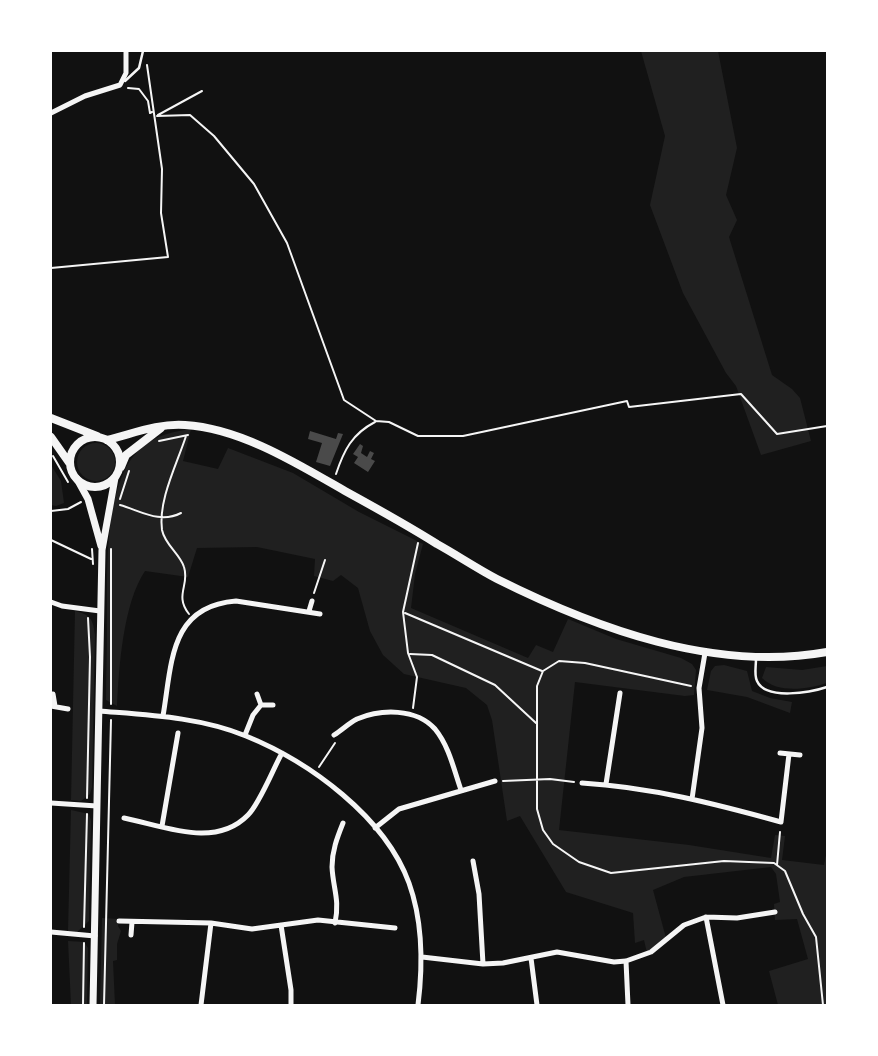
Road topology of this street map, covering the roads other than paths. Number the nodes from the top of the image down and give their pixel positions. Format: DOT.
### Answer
graph roads {
  1 [pos="126,51"];
  2 [pos="143,51"];
  3 [pos="120,85"];
  4 [pos="51,113"];
  5 [pos="51,418"];
  6 [pos="163,426"];
  7 [pos="51,437"];
  8 [pos="104,438"];
  9 [pos="70,464"];
  10 [pos="116,475"];
  11 [pos="73,481"];
  12 [pos="102,550"];
  13 [pos="312,601"];
  14 [pos="51,602"];
  15 [pos="100,611"];
  16 [pos="309,611"];
  17 [pos="320,614"];
  18 [pos="827,652"];
  19 [pos="705,653"];
  20 [pos="756,657"];
  21 [pos="827,687"];
  22 [pos="620,693"];
  23 [pos="53,694"];
  24 [pos="257,694"];
  25 [pos="261,705"];
  26 [pos="272,705"];
  27 [pos="53,706"];
  28 [pos="68,709"];
  29 [pos="99,711"];
  30 [pos="163,716"];
  31 [pos="178,733"];
  32 [pos="334,735"];
  33 [pos="245,736"];
  34 [pos="282,753"];
  35 [pos="780,753"];
  36 [pos="789,754"];
  37 [pos="800,755"];
  38 [pos="495,782"];
  39 [pos="582,783"];
  40 [pos="606,784"];
  41 [pos="461,790"];
  42 [pos="692,799"];
  43 [pos="51,803"];
  44 [pos="97,806"];
  45 [pos="124,818"];
  46 [pos="781,822"];
  47 [pos="343,823"];
  48 [pos="162,826"];
  49 [pos="375,828"];
  50 [pos="780,832"];
  51 [pos="473,861"];
  52 [pos="775,912"];
  53 [pos="706,917"];
  54 [pos="119,921"];
  55 [pos="132,922"];
  56 [pos="211,923"];
  57 [pos="335,923"];
  58 [pos="281,925"];
  59 [pos="395,928"];
  60 [pos="51,932"];
  61 [pos="131,935"];
  62 [pos="95,936"];
  63 [pos="642,946"];
  64 [pos="645,955"];
  65 [pos="422,957"];
  66 [pos="531,958"];
  67 [pos="626,961"];
  68 [pos="483,964"];
  69 [pos="93,1005"];
  70 [pos="201,1005"];
  71 [pos="291,1005"];
  72 [pos="418,1005"];
  73 [pos="537,1005"];
  74 [pos="628,1005"];
  75 [pos="723,1005"];
  1 -- 3 [label="street"];
  2 -- 3 [label="lane"];
  3 -- 4 [label="street"];
  5 -- 8 [label="main road"];
  6 -- 8 [label="main road"];
  6 -- 10 [label="main road"];
  6 -- 19 [label="main road"];
  7 -- 9 [label="main road"];
  8 -- 9 [label="main road"];
  8 -- 10 [label="main road"];
  9 -- 11 [label="main road"];
  10 -- 11 [label="main road"];
  10 -- 12 [label="street"];
  11 -- 12 [label="street"];
  12 -- 15 [label="street"];
  13 -- 16 [label="street"];
  14 -- 15 [label="street"];
  15 -- 29 [label="street"];
  16 -- 17 [label="street"];
  16 -- 30 [label="street"];
  18 -- 20 [label="main road"];
  19 -- 20 [label="main road"];
  19 -- 42 [label="street"];
  20 -- 21 [label="lane"];
  22 -- 40 [label="street"];
  23 -- 27 [label="street"];
  24 -- 25 [label="street"];
  25 -- 26 [label="street"];
  25 -- 33 [label="street"];
  27 -- 28 [label="street"];
  29 -- 30 [label="street"];
  29 -- 44 [label="street"];
  30 -- 33 [label="street"];
  31 -- 48 [label="street"];
  32 -- 41 [label="street"];
  33 -- 34 [label="street"];
  34 -- 48 [label="street"];
  34 -- 49 [label="street"];
  35 -- 36 [label="street"];
  36 -- 37 [label="street"];
  36 -- 46 [label="street"];
  38 -- 41 [label="street"];
  39 -- 40 [label="street"];
  40 -- 42 [label="street"];
  41 -- 49 [label="street"];
  42 -- 46 [label="street"];
  43 -- 44 [label="street"];
  44 -- 62 [label="street"];
  45 -- 48 [label="street"];
  46 -- 50 [label="street"];
  47 -- 57 [label="street"];
  49 -- 65 [label="street"];
  51 -- 68 [label="street"];
  52 -- 53 [label="street"];
  53 -- 64 [label="street"];
  53 -- 75 [label="street"];
  54 -- 55 [label="street"];
  55 -- 56 [label="street"];
  55 -- 61 [label="street"];
  56 -- 58 [label="street"];
  56 -- 70 [label="street"];
  57 -- 58 [label="street"];
  57 -- 59 [label="street"];
  58 -- 71 [label="street"];
  60 -- 62 [label="street"];
  62 -- 69 [label="street"];
  63 -- 64 [label="street"];
  64 -- 67 [label="street"];
  65 -- 68 [label="street"];
  65 -- 72 [label="street"];
  66 -- 67 [label="street"];
  66 -- 68 [label="street"];
  66 -- 73 [label="street"];
  67 -- 74 [label="street"];
}
